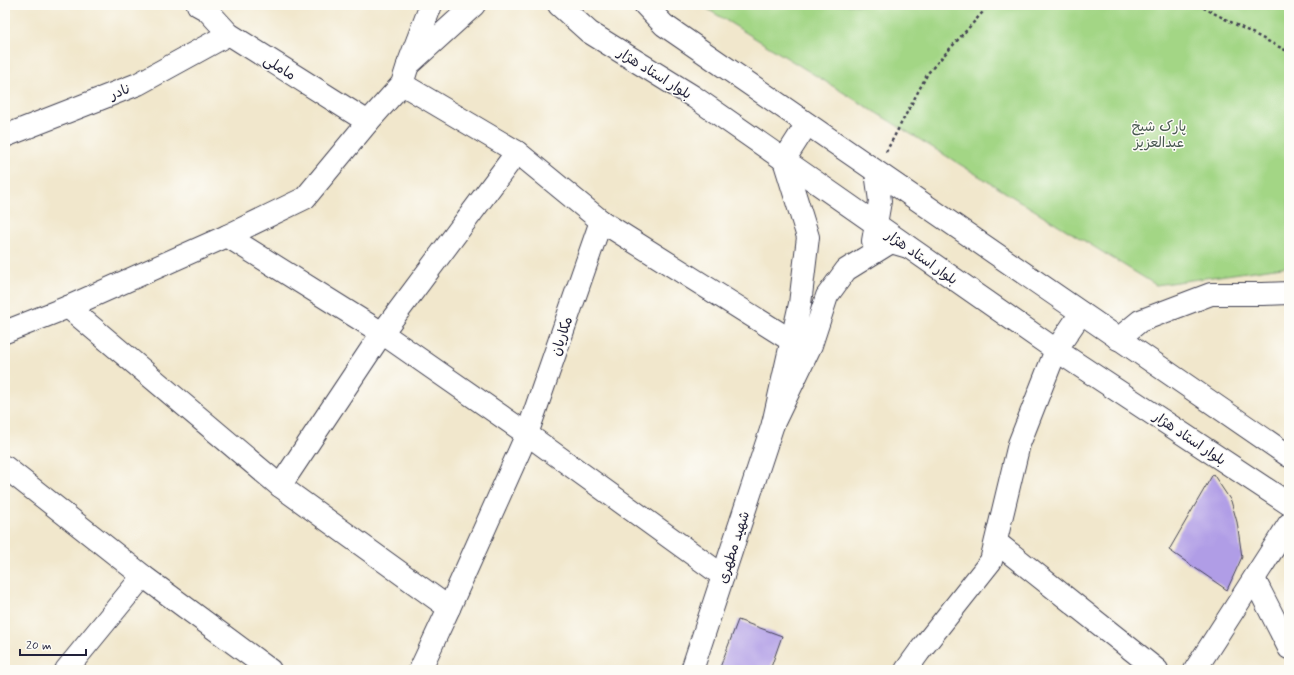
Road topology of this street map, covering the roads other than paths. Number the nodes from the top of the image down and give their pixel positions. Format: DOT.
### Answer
graph roads {
  1 [pos="431,5"];
  2 [pos="474,5"];
  3 [pos="559,5"];
  4 [pos="645,5"];
  5 [pos="204,7"];
  6 [pos="229,34"];
  7 [pos="405,75"];
  8 [pos="368,122"];
  9 [pos="807,124"];
  10 [pos="5,136"];
  11 [pos="517,152"];
  12 [pos="784,160"];
  13 [pos="876,172"];
  14 [pos="600,221"];
  15 [pos="876,224"];
  16 [pos="227,236"];
  17 [pos="908,247"];
  18 [pos="846,270"];
  19 [pos="1289,293"];
  20 [pos="68,307"];
  21 [pos="1081,313"];
  22 [pos="5,332"];
  23 [pos="382,333"];
  24 [pos="1118,339"];
  25 [pos="792,341"];
  26 [pos="1056,350"];
  27 [pos="773,424"];
  28 [pos="527,434"];
  29 [pos="1289,456"];
  30 [pos="5,467"];
  31 [pos="280,486"];
  32 [pos="1289,504"];
  33 [pos="1289,524"];
  34 [pos="996,542"];
  35 [pos="143,576"];
  36 [pos="723,576"];
  37 [pos="1254,579"];
  38 [pos="449,608"];
  39 [pos="1289,648"];
  40 [pos="66,670"];
  41 [pos="270,670"];
  42 [pos="420,670"];
  43 [pos="692,670"];
  44 [pos="906,670"];
  45 [pos="1156,670"];
  46 [pos="1195,670"];
  1 -- 7 [label="street"];
  2 -- 7 [label="street"];
  3 -- 12 [label="street, بلوار استاد هژار"];
  4 -- 9 [label="street"];
  5 -- 6 [label="street, ماملی"];
  6 -- 8 [label="street, ماملی"];
  6 -- 10 [label="street, نادر"];
  7 -- 8 [label="street"];
  7 -- 11 [label="street"];
  8 -- 16 [label="street"];
  9 -- 12 [label="street"];
  9 -- 13 [label="street"];
  11 -- 14 [label="street"];
  11 -- 23 [label="street"];
  12 -- 15 [label="street, بلوار استاد هژار"];
  12 -- 25 [label="street"];
  13 -- 15 [label="street"];
  13 -- 21 [label="street"];
  14 -- 25 [label="street"];
  14 -- 28 [label="street, مکاریان"];
  15 -- 17 [label="street, بلوار استاد هژار"];
  15 -- 18 [label="street"];
  16 -- 20 [label="street"];
  16 -- 23 [label="street"];
  17 -- 18 [label="street"];
  17 -- 26 [label="street, بلوار استاد هژار"];
  18 -- 27 [label="street"];
  19 -- 24 [label="street"];
  20 -- 22 [label="street"];
  20 -- 31 [label="street"];
  21 -- 24 [label="street"];
  21 -- 26 [label="street"];
  23 -- 28 [label="street"];
  23 -- 31 [label="street"];
  24 -- 29 [label="street"];
  25 -- 27 [label="street"];
  26 -- 32 [label="street, بلوار استاد هژار"];
  26 -- 34 [label="street"];
  27 -- 36 [label="street, شهید مطهری"];
  28 -- 36 [label="street"];
  28 -- 38 [label="street, مکاریان"];
  30 -- 35 [label="street"];
  31 -- 38 [label="street"];
  33 -- 37 [label="street"];
  34 -- 44 [label="street"];
  34 -- 45 [label="street"];
  35 -- 40 [label="street"];
  35 -- 41 [label="street"];
  36 -- 43 [label="street, شهید مطهری"];
  37 -- 39 [label="street"];
  37 -- 46 [label="street"];
  38 -- 42 [label="street, مکاریان"];
}
